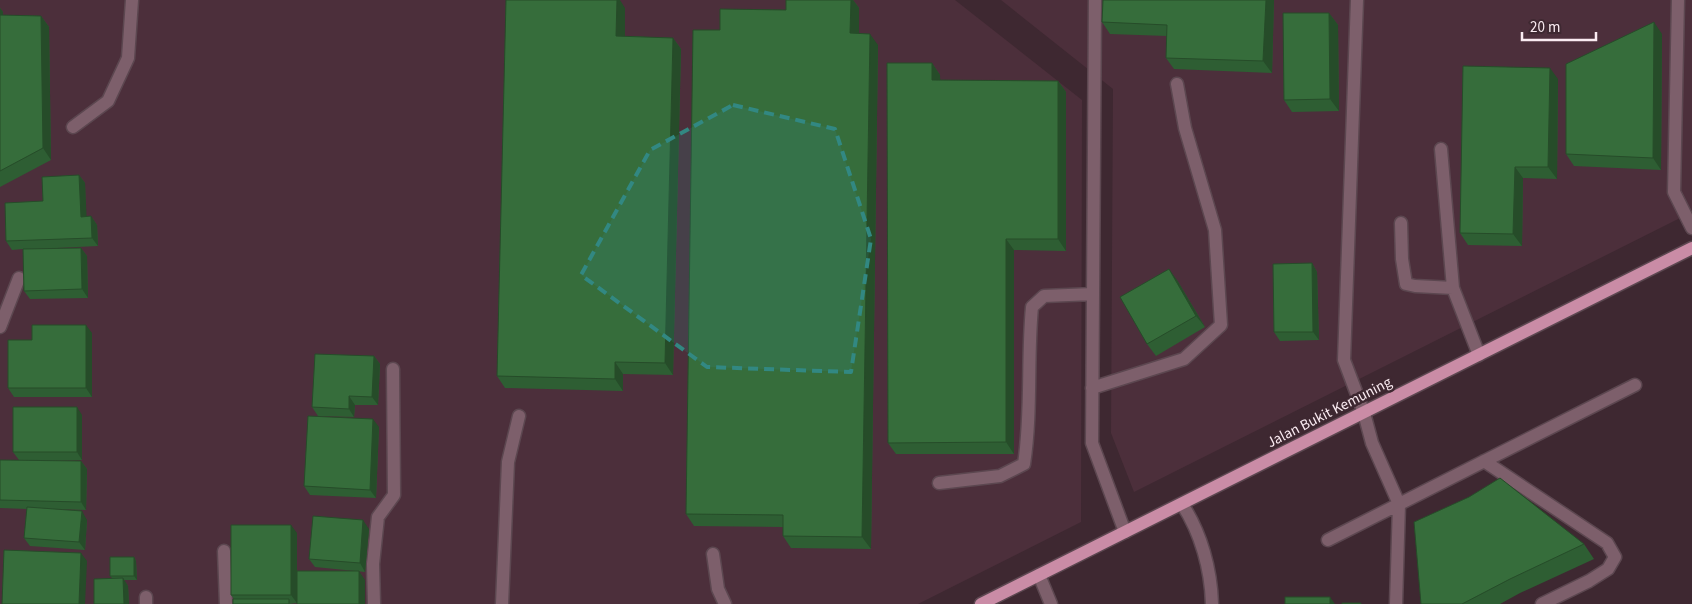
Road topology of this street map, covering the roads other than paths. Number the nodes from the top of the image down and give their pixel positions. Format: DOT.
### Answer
graph roads {
  1 [pos="132,0"];
  2 [pos="1095,0"];
  3 [pos="1357,0"];
  4 [pos="1678,0"];
  5 [pos="1177,84"];
  6 [pos="74,127"];
  7 [pos="1441,150"];
  8 [pos="1401,224"];
  9 [pos="1692,228"];
  10 [pos="1692,248"];
  11 [pos="19,278"];
  12 [pos="1453,288"];
  13 [pos="1092,294"];
  14 [pos="0,327"];
  15 [pos="1479,355"];
  16 [pos="393,370"];
  17 [pos="1635,385"];
  18 [pos="1092,388"];
  19 [pos="1364,413"];
  20 [pos="519,416"];
  21 [pos="1484,461"];
  22 [pos="940,483"];
  23 [pos="1182,504"];
  24 [pos="1399,504"];
  25 [pos="1125,532"];
  26 [pos="1328,540"];
  27 [pos="224,551"];
  28 [pos="713,554"];
  29 [pos="1039,575"];
  30 [pos="226,604"];
  31 [pos="374,604"];
  32 [pos="502,604"];
  33 [pos="725,604"];
  34 [pos="981,604"];
  35 [pos="1050,604"];
  36 [pos="1212,604"];
  37 [pos="1396,604"];
  38 [pos="1542,604"];
  1 -- 6 [label="street"];
  2 -- 13 [label="street"];
  3 -- 19 [label="street"];
  4 -- 9 [label="street"];
  5 -- 18 [label="street"];
  7 -- 12 [label="street"];
  8 -- 12 [label="street"];
  10 -- 15 [label="main road, Jalan Bukit Kemuning"];
  11 -- 14 [label="street"];
  12 -- 15 [label="street"];
  13 -- 18 [label="street"];
  13 -- 22 [label="street"];
  15 -- 19 [label="main road, Jalan Bukit Kemuning"];
  16 -- 31 [label="street"];
  17 -- 21 [label="street"];
  18 -- 25 [label="street"];
  19 -- 23 [label="main road, Jalan Bukit Kemuning"];
  19 -- 24 [label="street"];
  20 -- 32 [label="street"];
  21 -- 24 [label="street"];
  21 -- 38 [label="street"];
  23 -- 25 [label="main road, Jalan Bukit Kemuning"];
  23 -- 36 [label="street"];
  24 -- 26 [label="street"];
  24 -- 37 [label="street"];
  25 -- 29 [label="main road, Jalan Bukit Kemuning"];
  27 -- 30 [label="street"];
  28 -- 33 [label="street"];
  29 -- 34 [label="main road, Jalan Bukit Kemuning"];
  29 -- 35 [label="street"];
}
